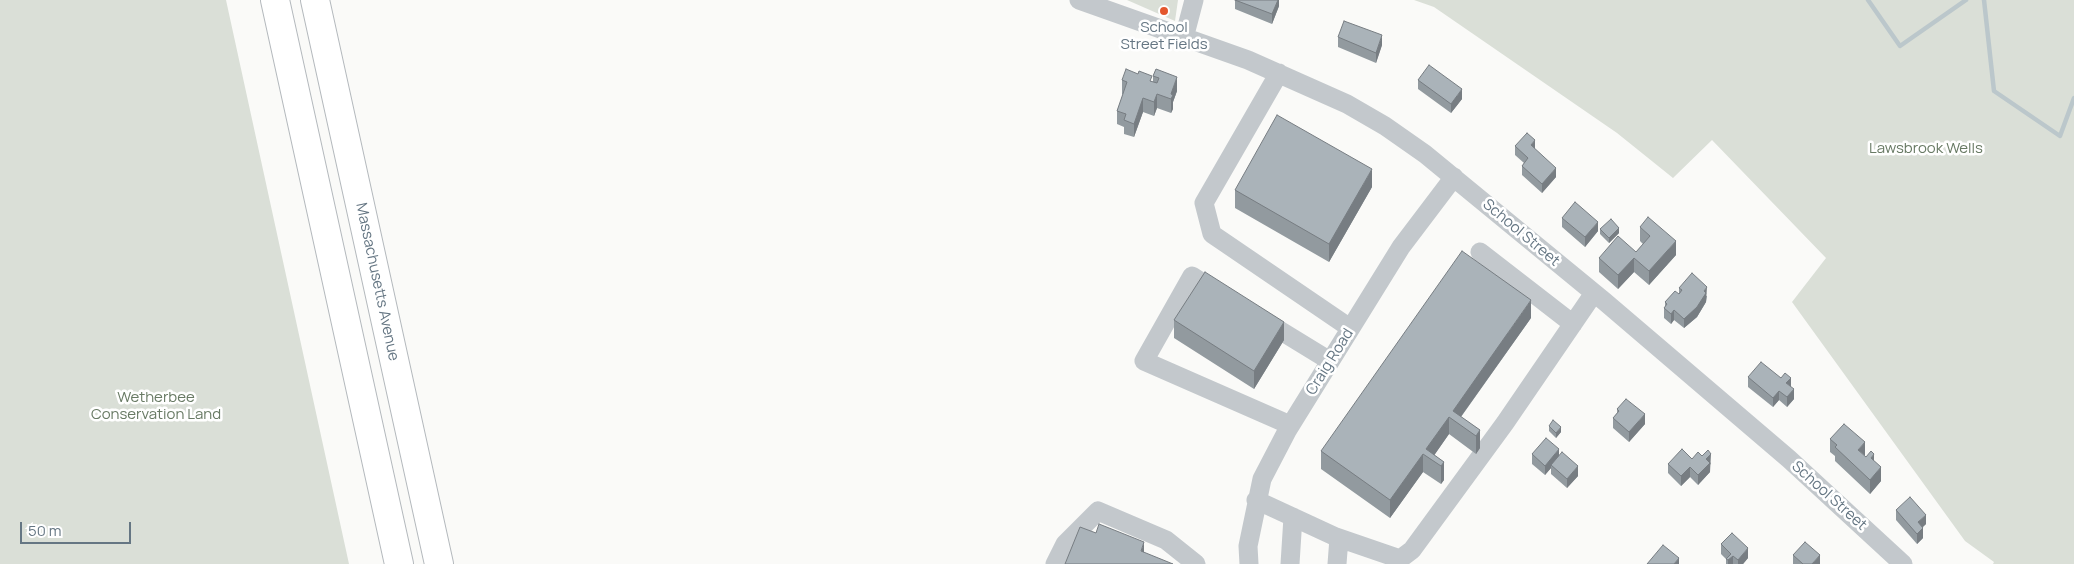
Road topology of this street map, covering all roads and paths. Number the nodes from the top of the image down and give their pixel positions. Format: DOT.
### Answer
graph roads {
  1 [pos="275,0"];
  2 [pos="315,0"];
  3 [pos="1079,0"];
  4 [pos="1194,0"];
  5 [pos="1184,38"];
  6 [pos="1279,73"];
  7 [pos="1454,178"];
  8 [pos="1480,252"];
  9 [pos="1594,293"];
  10 [pos="1233,301"];
  11 [pos="1249,311"];
  12 [pos="1573,324"];
  13 [pos="1350,328"];
  14 [pos="1330,362"];
  15 [pos="1290,426"];
  16 [pos="1256,500"];
  17 [pos="1293,517"];
  18 [pos="1339,538"];
  19 [pos="399,564"];
  20 [pos="439,564"];
  21 [pos="1055,564"];
  22 [pos="1196,564"];
  23 [pos="1249,564"];
  24 [pos="1290,564"];
  25 [pos="1337,564"];
  26 [pos="1903,564"];
  1 -- 19 [label="highway"];
  2 -- 20 [label="highway, Massachusetts Avenue"];
  3 -- 5 [label="street, School Street"];
  4 -- 5 [label="street"];
  5 -- 6 [label="street, School Street"];
  6 -- 7 [label="street, School Street"];
  6 -- 13 [label="street"];
  7 -- 9 [label="street, School Street"];
  7 -- 13 [label="street, Craig Road"];
  8 -- 12 [label="street"];
  9 -- 12 [label="street"];
  9 -- 26 [label="street, School Street"];
  10 -- 15 [label="street"];
  11 -- 14 [label="street"];
  12 -- 18 [label="street"];
  13 -- 14 [label="street, Craig Road"];
  14 -- 15 [label="street, Craig Road"];
  15 -- 16 [label="street, Craig Road"];
  16 -- 17 [label="street"];
  16 -- 23 [label="street, Craig Road"];
  17 -- 18 [label="street"];
  17 -- 24 [label="street"];
  18 -- 25 [label="street"];
  21 -- 22 [label="street"];
}
